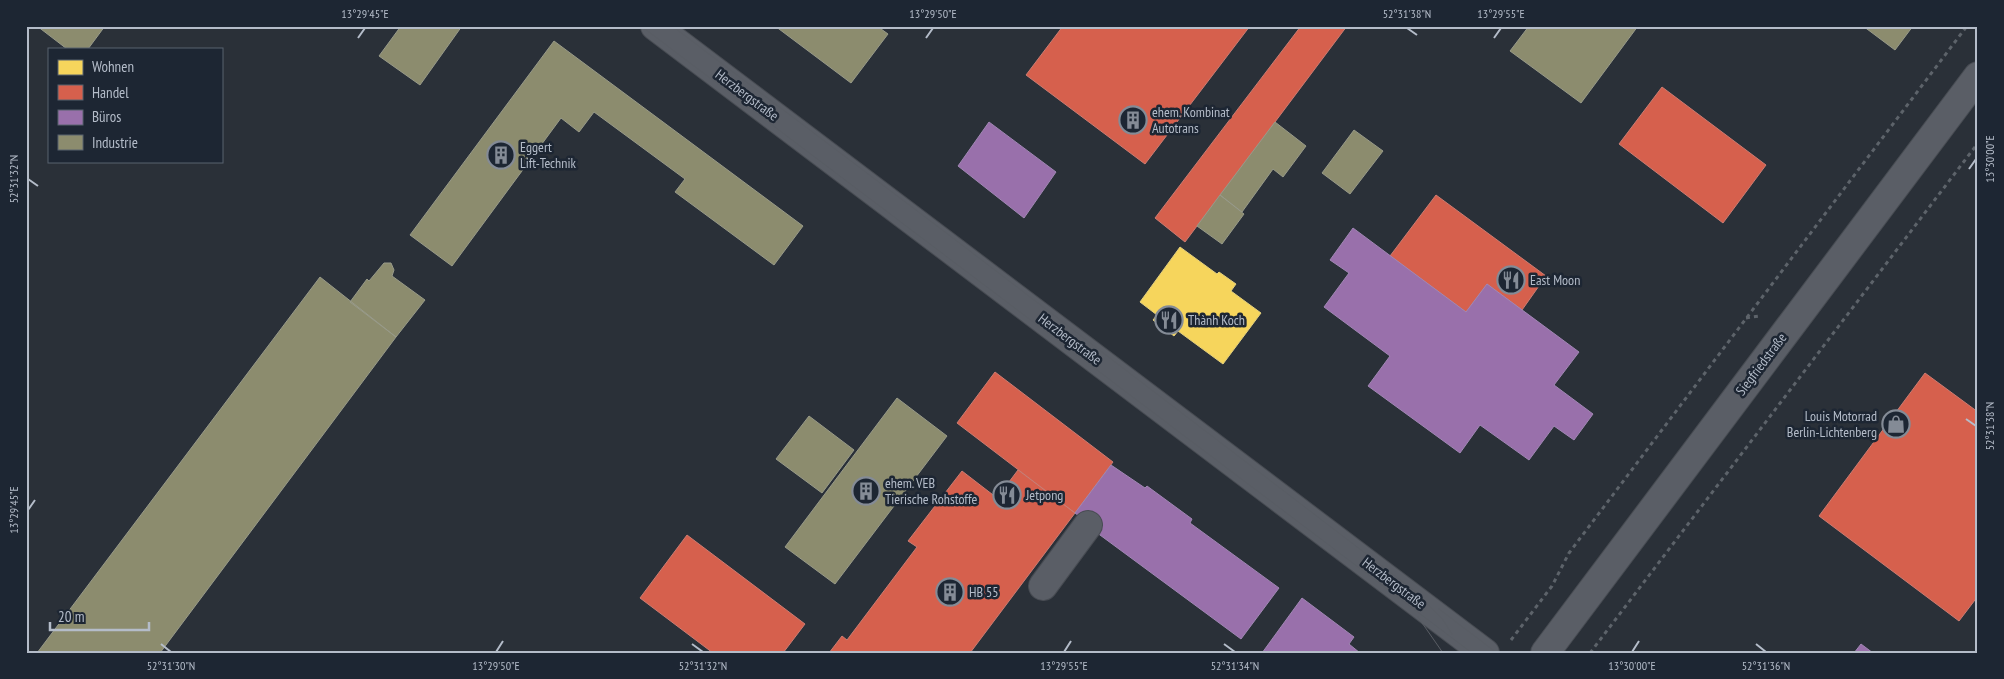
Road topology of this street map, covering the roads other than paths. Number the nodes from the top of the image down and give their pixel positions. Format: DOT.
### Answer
graph roads {
  1 [pos="655,26"];
  2 [pos="1978,76"];
  3 [pos="1088,526"];
  4 [pos="1043,586"];
  5 [pos="1496,649"];
  6 [pos="1546,653"];
  1 -- 5 [label="street, Herzbergstraße"];
  2 -- 6 [label="street, Siegfriedstraße"];
  3 -- 4 [label="street"];
}
